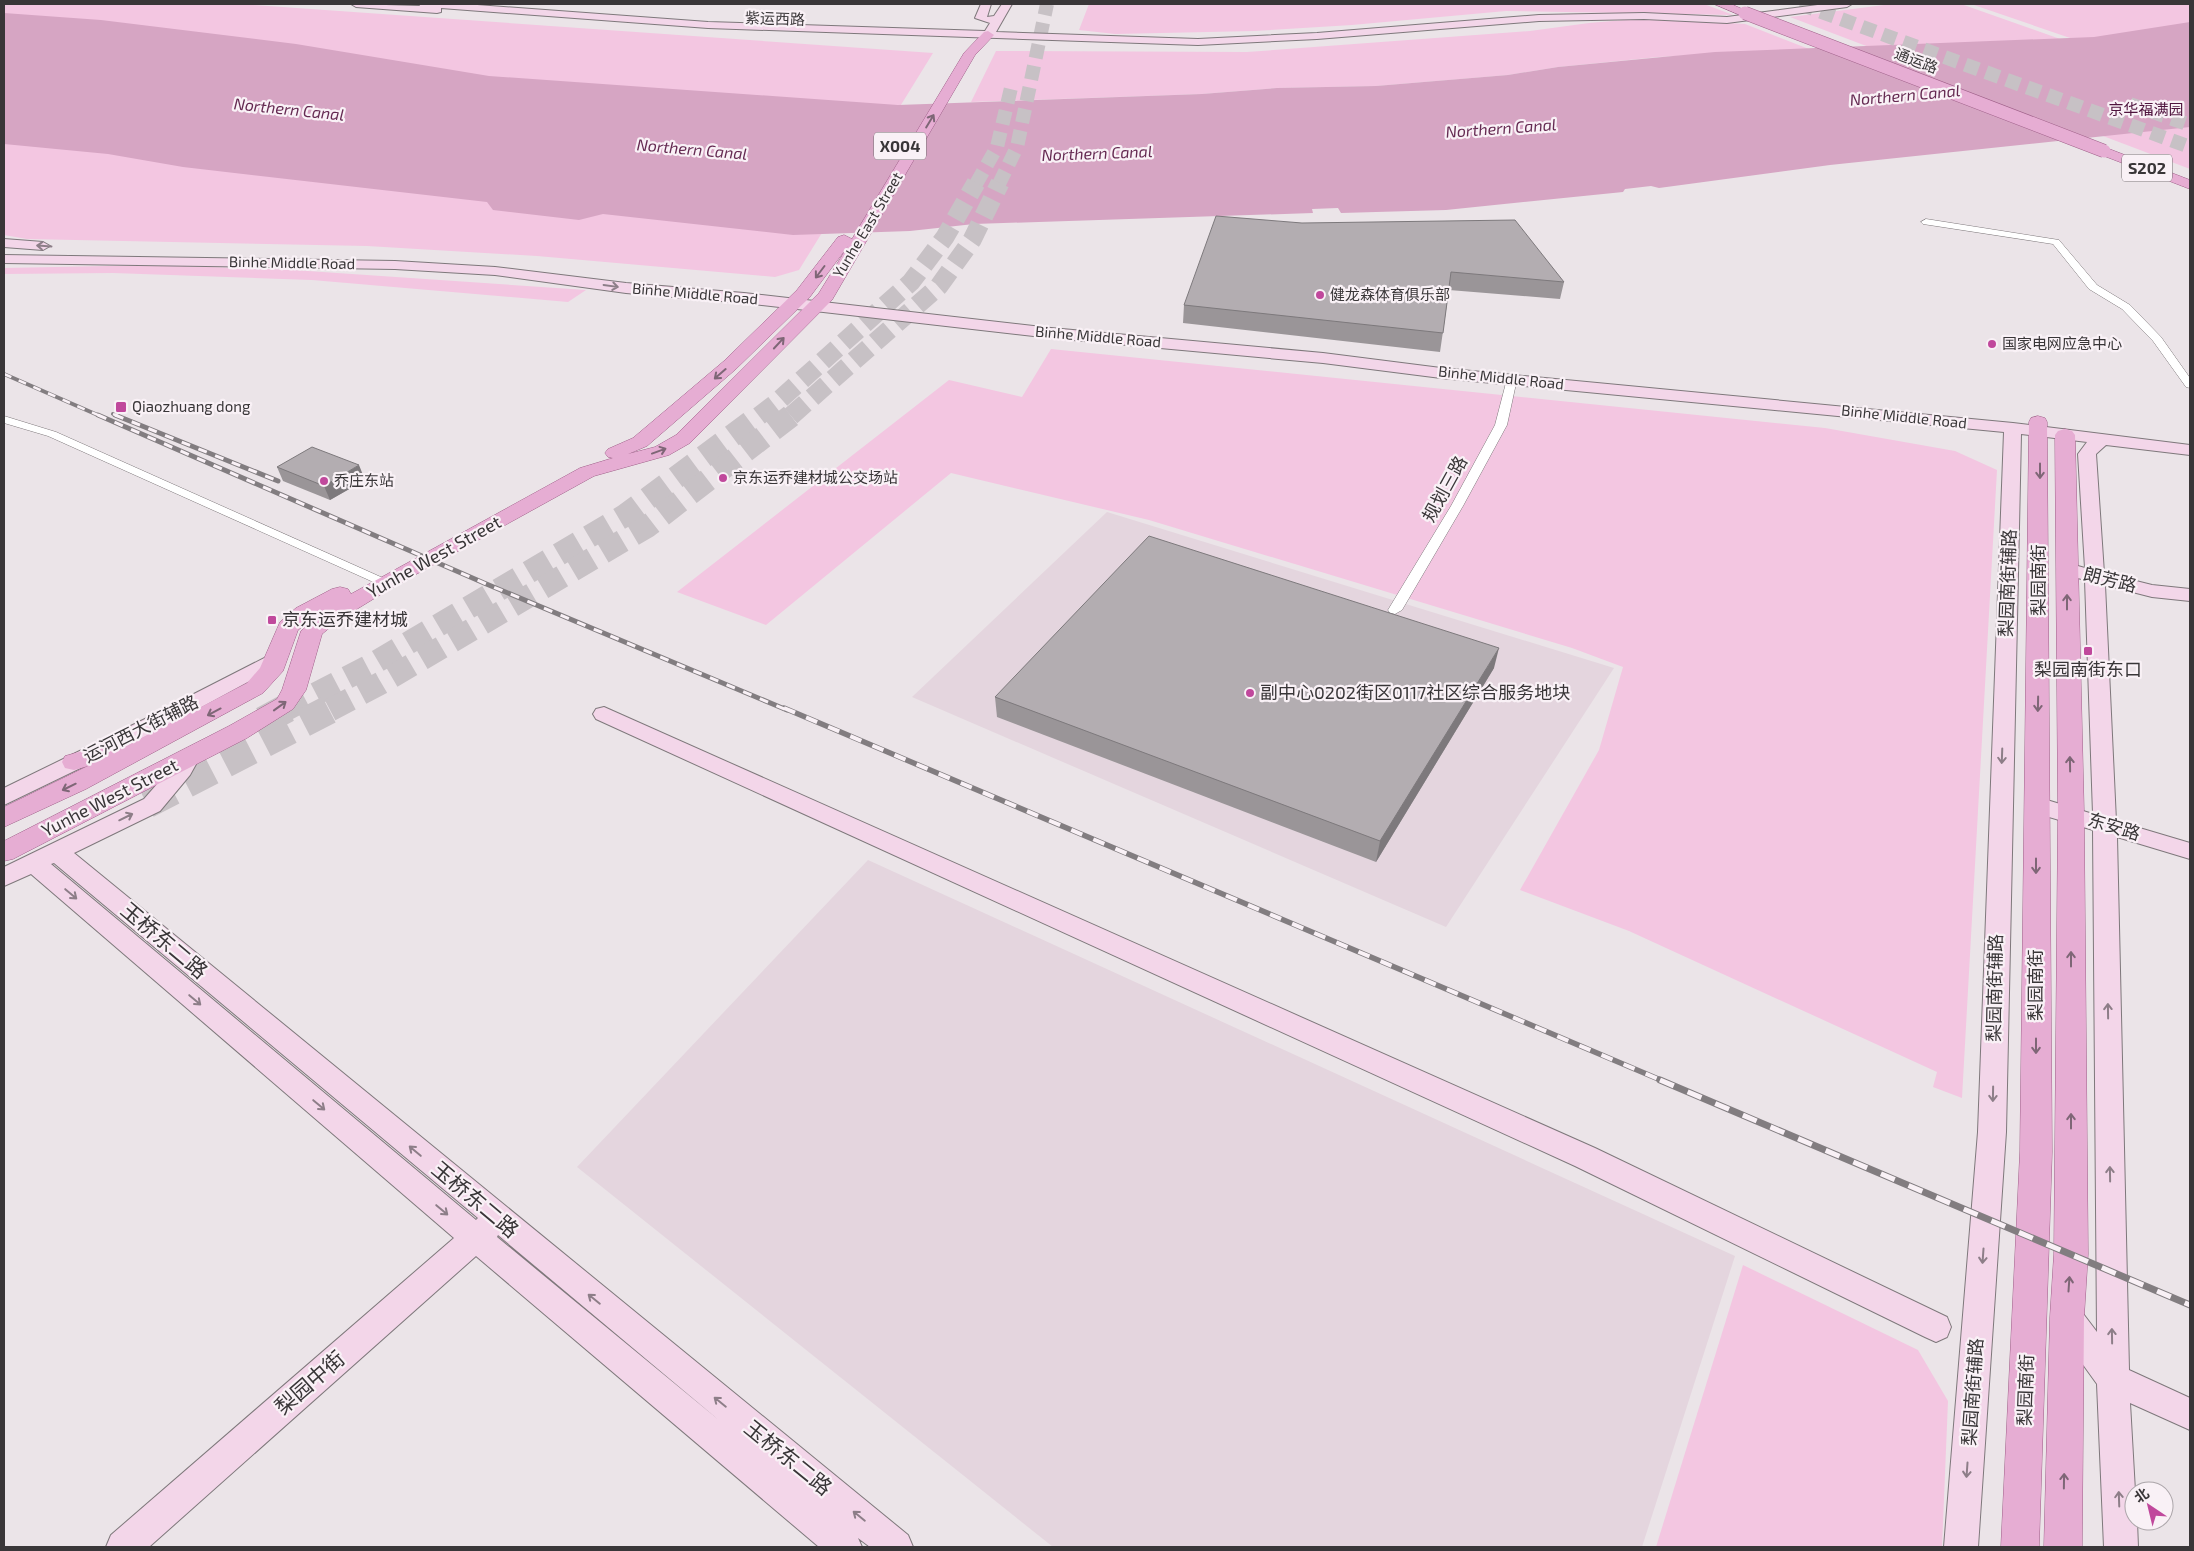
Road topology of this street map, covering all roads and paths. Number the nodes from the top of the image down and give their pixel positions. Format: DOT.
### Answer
graph roads {
  1 [pos="356,4"];
  2 [pos="424,4"];
  3 [pos="980,4"];
  4 [pos="986,4"];
  5 [pos="1007,4"];
  6 [pos="1720,4"];
  7 [pos="1734,4"];
  8 [pos="1847,4"];
  9 [pos="1751,13"];
  10 [pos="998,19"];
  11 [pos="986,38"];
  12 [pos="961,46"];
  13 [pos="2109,151"];
  14 [pos="2190,179"];
  15 [pos="2190,184"];
  16 [pos="1926,222"];
  17 [pos="853,239"];
  18 [pos="4,243"];
  19 [pos="4,259"];
  20 [pos="809,300"];
  21 [pos="1512,379"];
  22 [pos="2190,385"];
  23 [pos="4,419"];
  24 [pos="2044,428"];
  25 [pos="2190,437"];
  26 [pos="2102,440"];
  27 [pos="2190,450"];
  28 [pos="2067,569"];
  29 [pos="2096,577"];
  30 [pos="379,579"];
  31 [pos="2190,586"];
  32 [pos="2152,591"];
  33 [pos="2190,595"];
  34 [pos="1395,610"];
  35 [pos="276,658"];
  36 [pos="604,714"];
  37 [pos="182,728"];
  38 [pos="189,757"];
  39 [pos="74,762"];
  40 [pos="4,797"];
  41 [pos="2037,804"];
  42 [pos="2071,813"];
  43 [pos="4,818"];
  44 [pos="2105,824"];
  45 [pos="2190,851"];
  46 [pos="4,852"];
  47 [pos="45,857"];
  48 [pos="4,877"];
  49 [pos="486,1229"];
  50 [pos="2067,1317"];
  51 [pos="1936,1327"];
  52 [pos="2113,1379"];
  53 [pos="2190,1414"];
  54 [pos="123,1547"];
  55 [pos="845,1547"];
  56 [pos="896,1547"];
  57 [pos="1961,1547"];
  58 [pos="2020,1547"];
  59 [pos="2062,1547"];
  60 [pos="2121,1547"];
  1 -- 12 [label="main road, 紫运西路"];
  2 -- 12 [label="main road, 紫运西路"];
  3 -- 12 [label="main road, Yunhe East Street / X004"];
  4 -- 10 [label="main road"];
  5 -- 10 [label="main road, Yunhe East Street / X004"];
  6 -- 9 [label="main road, S202"];
  7 -- 9 [label="main road, S202"];
  8 -- 11 [label="main road, 紫运西路"];
  9 -- 13 [label="main road, 通运路 / S202, bridge"];
  10 -- 11 [label="main road, Yunhe East Street / X004"];
  11 -- 12 [label="main road, Yunhe East Street / X004"];
  11 -- 12 [label="main road, 紫运西路"];
  12 -- 17 [label="main road, Yunhe East Street / X004"];
  13 -- 14 [label="main road, S202"];
  13 -- 15 [label="main road, S202"];
  16 -- 22 [label="street"];
  17 -- 20 [label="main road, Yunhe East Street / X004, one-way"];
  17 -- 20 [label="main road, Yunhe East Street / X004"];
  20 -- 18 [label="main road, Binhe Middle Road, one-way"];
  19 -- 20 [label="main road, Binhe Middle Road, one-way"];
  20 -- 21 [label="main road, Binhe Middle Road"];
  20 -- 24 [label="main road, Binhe Middle Road"];
  20 -- 30 [label="main road, Yunhe West Street"];
  21 -- 24 [label="main road, Binhe Middle Road"];
  21 -- 34 [label="street, 规划三路"];
  23 -- 30 [label="street"];
  24 -- 25 [label="main road, Binhe Middle Road"];
  24 -- 26 [label="main road, Binhe Middle Road"];
  24 -- 28 [label="main road, 梨园南街"];
  24 -- 41 [label="main road, 梨园南街, one-way"];
  24 -- 57 [label="main road, 梨园南街辅路, one-way"];
  26 -- 27 [label="main road, Binhe Middle Road"];
  26 -- 29 [label="main road"];
  28 -- 29 [label="main road, 朗芳路"];
  42 -- 28 [label="main road, 梨园南街, one-way"];
  29 -- 32 [label="main road, 朗芳路"];
  29 -- 44 [label="main road"];
  30 -- 35 [label="main road, Yunhe West Street"];
  38 -- 30 [label="main road, Yunhe West Street, one-way"];
  31 -- 32 [label="main road, 朗芳路"];
  32 -- 33 [label="main road, 朗芳路"];
  35 -- 37 [label="main road, Yunhe West Street, one-way"];
  35 -- 39 [label="main road, 运河西大街辅路"];
  36 -- 51 [label="main road"];
  37 -- 39 [label="main road"];
  37 -- 43 [label="main road, Yunhe West Street, one-way"];
  38 -- 46 [label="main road, Yunhe West Street"];
  47 -- 38 [label="main road, one-way"];
  39 -- 40 [label="main road, 运河西大街辅路"];
  41 -- 42 [label="main road, 东安路"];
  41 -- 58 [label="main road, 梨园南街, one-way"];
  42 -- 44 [label="main road, 东安路"];
  50 -- 42 [label="main road, 梨园南街, one-way"];
  44 -- 45 [label="main road, 东安路"];
  52 -- 44 [label="main road, one-way"];
  47 -- 48 [label="main road"];
  47 -- 49 [label="main road, 玉桥东二路"];
  49 -- 54 [label="main road, 梨园中街"];
  49 -- 55 [label="main road, 玉桥东二路"];
  56 -- 49 [label="main road, 玉桥东二路, one-way"];
  50 -- 52 [label="main road"];
  59 -- 50 [label="main road, 梨园南街, one-way"];
  52 -- 53 [label="main road"];
  60 -- 52 [label="main road, one-way"];
}
